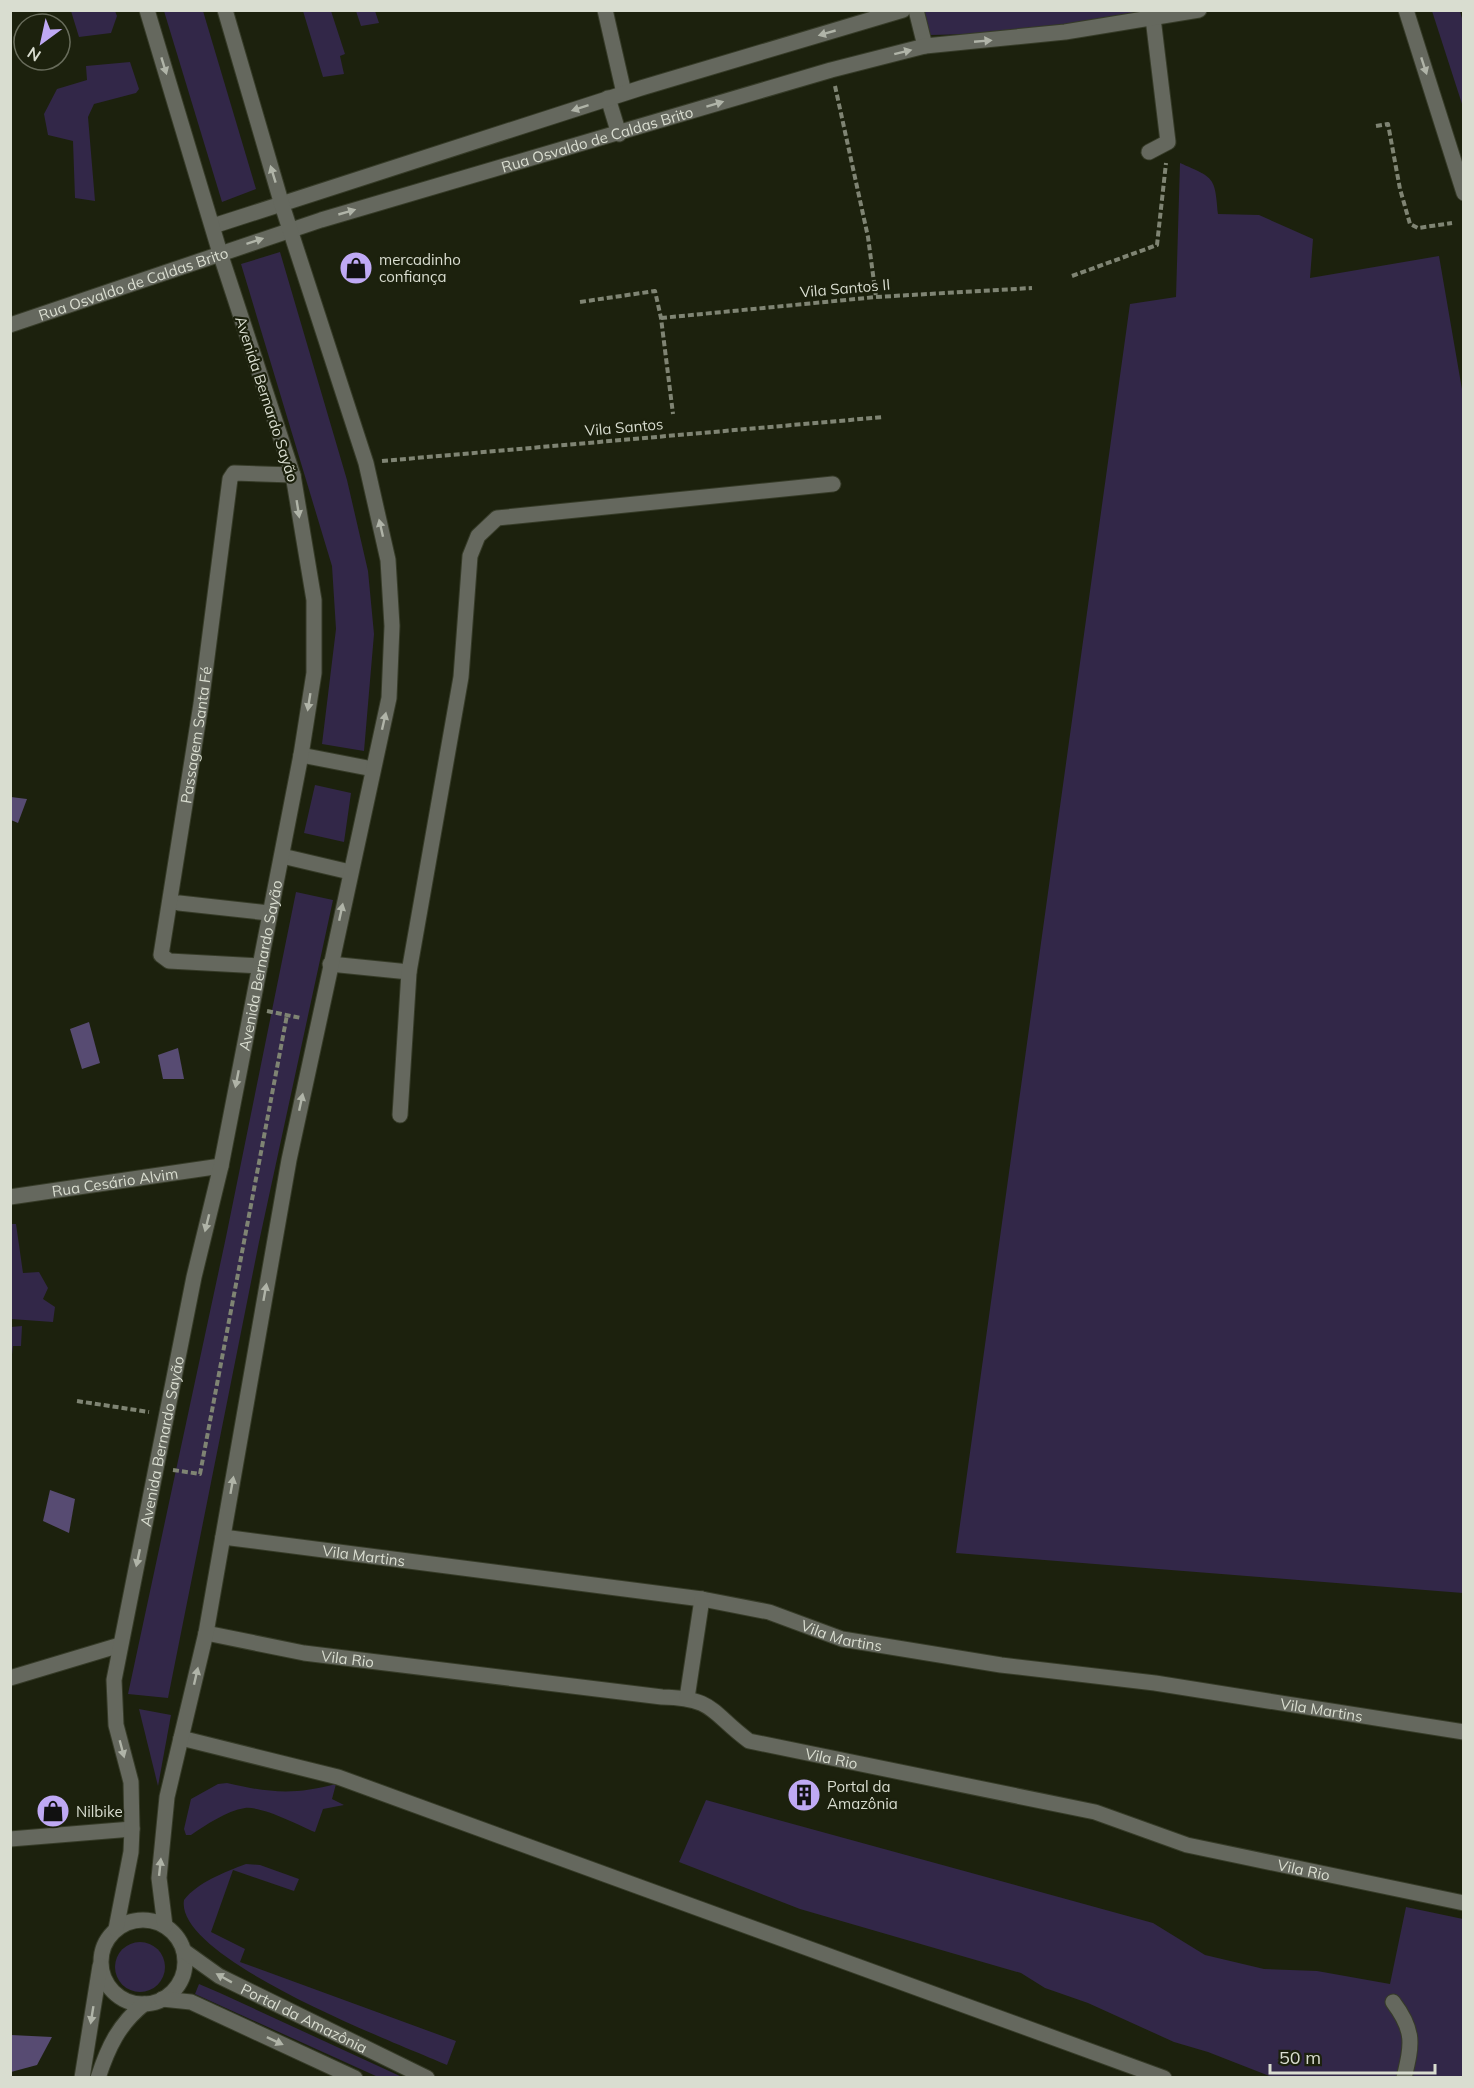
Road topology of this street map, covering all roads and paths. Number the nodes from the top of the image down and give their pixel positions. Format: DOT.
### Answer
graph roads {
  1 [pos="147,10"];
  2 [pos="225,10"];
  3 [pos="605,10"];
  4 [pos="903,10"];
  5 [pos="916,10"];
  6 [pos="1199,10"];
  7 [pos="1406,10"];
  8 [pos="1153,18"];
  9 [pos="925,46"];
  10 [pos="831,70"];
  11 [pos="624,93"];
  12 [pos="608,98"];
  13 [pos="1376,126"];
  14 [pos="619,134"];
  15 [pos="1168,142"];
  16 [pos="1149,152"];
  17 [pos="1463,192"];
  18 [pos="282,205"];
  19 [pos="1452,223"];
  20 [pos="213,226"];
  21 [pos="291,230"];
  22 [pos="220,253"];
  23 [pos="1072,276"];
  24 [pos="1032,288"];
  25 [pos="876,297"];
  26 [pos="580,302"];
  27 [pos="661,318"];
  28 [pos="10,324"];
  29 [pos="673,414"];
  30 [pos="884,417"];
  31 [pos="366,463"];
  32 [pos="293,475"];
  33 [pos="833,484"];
  34 [pos="301,755"];
  35 [pos="373,769"];
  36 [pos="282,856"];
  37 [pos="350,872"];
  38 [pos="179,903"];
  39 [pos="269,912"];
  40 [pos="330,964"];
  41 [pos="260,966"];
  42 [pos="409,972"];
  43 [pos="267,1010"];
  44 [pos="288,1015"];
  45 [pos="309,1019"];
  46 [pos="400,1115"];
  47 [pos="221,1166"];
  48 [pos="10,1197"];
  49 [pos="77,1401"];
  50 [pos="167,1414"];
  51 [pos="157,1468"];
  52 [pos="223,1538"];
  53 [pos="702,1599"];
  54 [pos="206,1633"];
  55 [pos="120,1645"];
  56 [pos="10,1678"];
  57 [pos="687,1698"];
  58 [pos="1464,1732"];
  59 [pos="181,1738"];
  60 [pos="132,1829"];
  61 [pos="10,1839"];
  62 [pos="1464,1903"];
  63 [pos="165,1926"];
  64 [pos="117,1929"];
  65 [pos="184,1951"];
  66 [pos="101,1958"];
  67 [pos="162,1999"];
  68 [pos="1392,2002"];
  69 [pos="144,2004"];
  70 [pos="82,2078"];
  71 [pos="98,2078"];
  72 [pos="355,2078"];
  73 [pos="427,2078"];
  74 [pos="1164,2078"];
  75 [pos="1404,2078"];
  1 -- 20 [label="street, Avenida Bernardo Sayão, one-way"];
  18 -- 2 [label="street, one-way"];
  3 -- 11 [label="street"];
  4 -- 11 [label="street, Rua Osvaldo de Caldas Brito, one-way"];
  5 -- 9 [label="street"];
  6 -- 8 [label="street, Rua Osvaldo de Caldas Brito"];
  7 -- 17 [label="street, one-way"];
  9 -- 8 [label="street, Rua Osvaldo de Caldas Brito, one-way"];
  8 -- 15 [label="street"];
  10 -- 9 [label="street, Rua Osvaldo de Caldas Brito, one-way"];
  14 -- 10 [label="street, Rua Osvaldo de Caldas Brito, one-way"];
  10 -- 25 [label="path"];
  11 -- 12 [label="street, Rua Osvaldo de Caldas Brito"];
  12 -- 14 [label="street"];
  12 -- 18 [label="street, Rua Osvaldo de Caldas Brito, one-way"];
  13 -- 19 [label="path"];
  21 -- 14 [label="street, Rua Osvaldo de Caldas Brito, one-way"];
  15 -- 16 [label="street"];
  15 -- 23 [label="path"];
  18 -- 20 [label="street, Rua Osvaldo de Caldas Brito"];
  18 -- 21 [label="street"];
  20 -- 22 [label="street, Avenida Bernardo Sayão"];
  22 -- 21 [label="street, Rua Osvaldo de Caldas Brito, one-way"];
  21 -- 31 [label="street"];
  22 -- 28 [label="street, Rua Osvaldo de Caldas Brito"];
  22 -- 32 [label="street, Avenida Bernardo Sayão"];
  24 -- 25 [label="path, Vila Santos II"];
  25 -- 27 [label="path, Vila Santos II"];
  26 -- 27 [label="path"];
  27 -- 29 [label="path"];
  30 -- 31 [label="path, Vila Santos"];
  35 -- 31 [label="street, one-way"];
  32 -- 34 [label="street, Avenida Bernardo Sayão, one-way"];
  32 -- 41 [label="street, Passagem Santa Fé"];
  33 -- 42 [label="street"];
  34 -- 35 [label="street"];
  34 -- 36 [label="street, Avenida Bernardo Sayão"];
  35 -- 37 [label="street"];
  36 -- 37 [label="street"];
  36 -- 39 [label="street, Avenida Bernardo Sayão"];
  40 -- 37 [label="street, one-way"];
  38 -- 39 [label="street"];
  39 -- 41 [label="street, Avenida Bernardo Sayão"];
  40 -- 42 [label="street"];
  52 -- 40 [label="street, one-way"];
  41 -- 47 [label="street, Avenida Bernardo Sayão, one-way"];
  42 -- 46 [label="street"];
  43 -- 44 [label="path"];
  44 -- 45 [label="path"];
  44 -- 51 [label="path"];
  47 -- 48 [label="street, Rua Cesário Alvim"];
  47 -- 50 [label="street, Avenida Bernardo Sayão, one-way"];
  49 -- 50 [label="path"];
  50 -- 51 [label="street, Avenida Bernardo Sayão"];
  51 -- 55 [label="street, Avenida Bernardo Sayão, one-way"];
  52 -- 53 [label="street, Vila Martins"];
  52 -- 54 [label="street"];
  53 -- 57 [label="street"];
  53 -- 58 [label="street, Vila Martins"];
  54 -- 57 [label="street, Vila Rio"];
  59 -- 54 [label="street, one-way"];
  55 -- 56 [label="street"];
  55 -- 60 [label="street, Avenida Bernardo Sayão, one-way"];
  57 -- 62 [label="street, Vila Rio"];
  63 -- 59 [label="street, one-way"];
  59 -- 74 [label="street"];
  60 -- 61 [label="street"];
  60 -- 64 [label="street, Avenida Bernardo Sayão"];
  63 -- 64 [label="street"];
  63 -- 65 [label="street"];
  64 -- 66 [label="street"];
  65 -- 67 [label="street"];
  73 -- 65 [label="street, Portal da Amazônia, one-way"];
  66 -- 69 [label="street"];
  66 -- 70 [label="street, one-way"];
  67 -- 69 [label="street"];
  67 -- 72 [label="street, Portal da Amazônia, one-way"];
  68 -- 75 [label="street"];
  69 -- 71 [label="street"];
}
